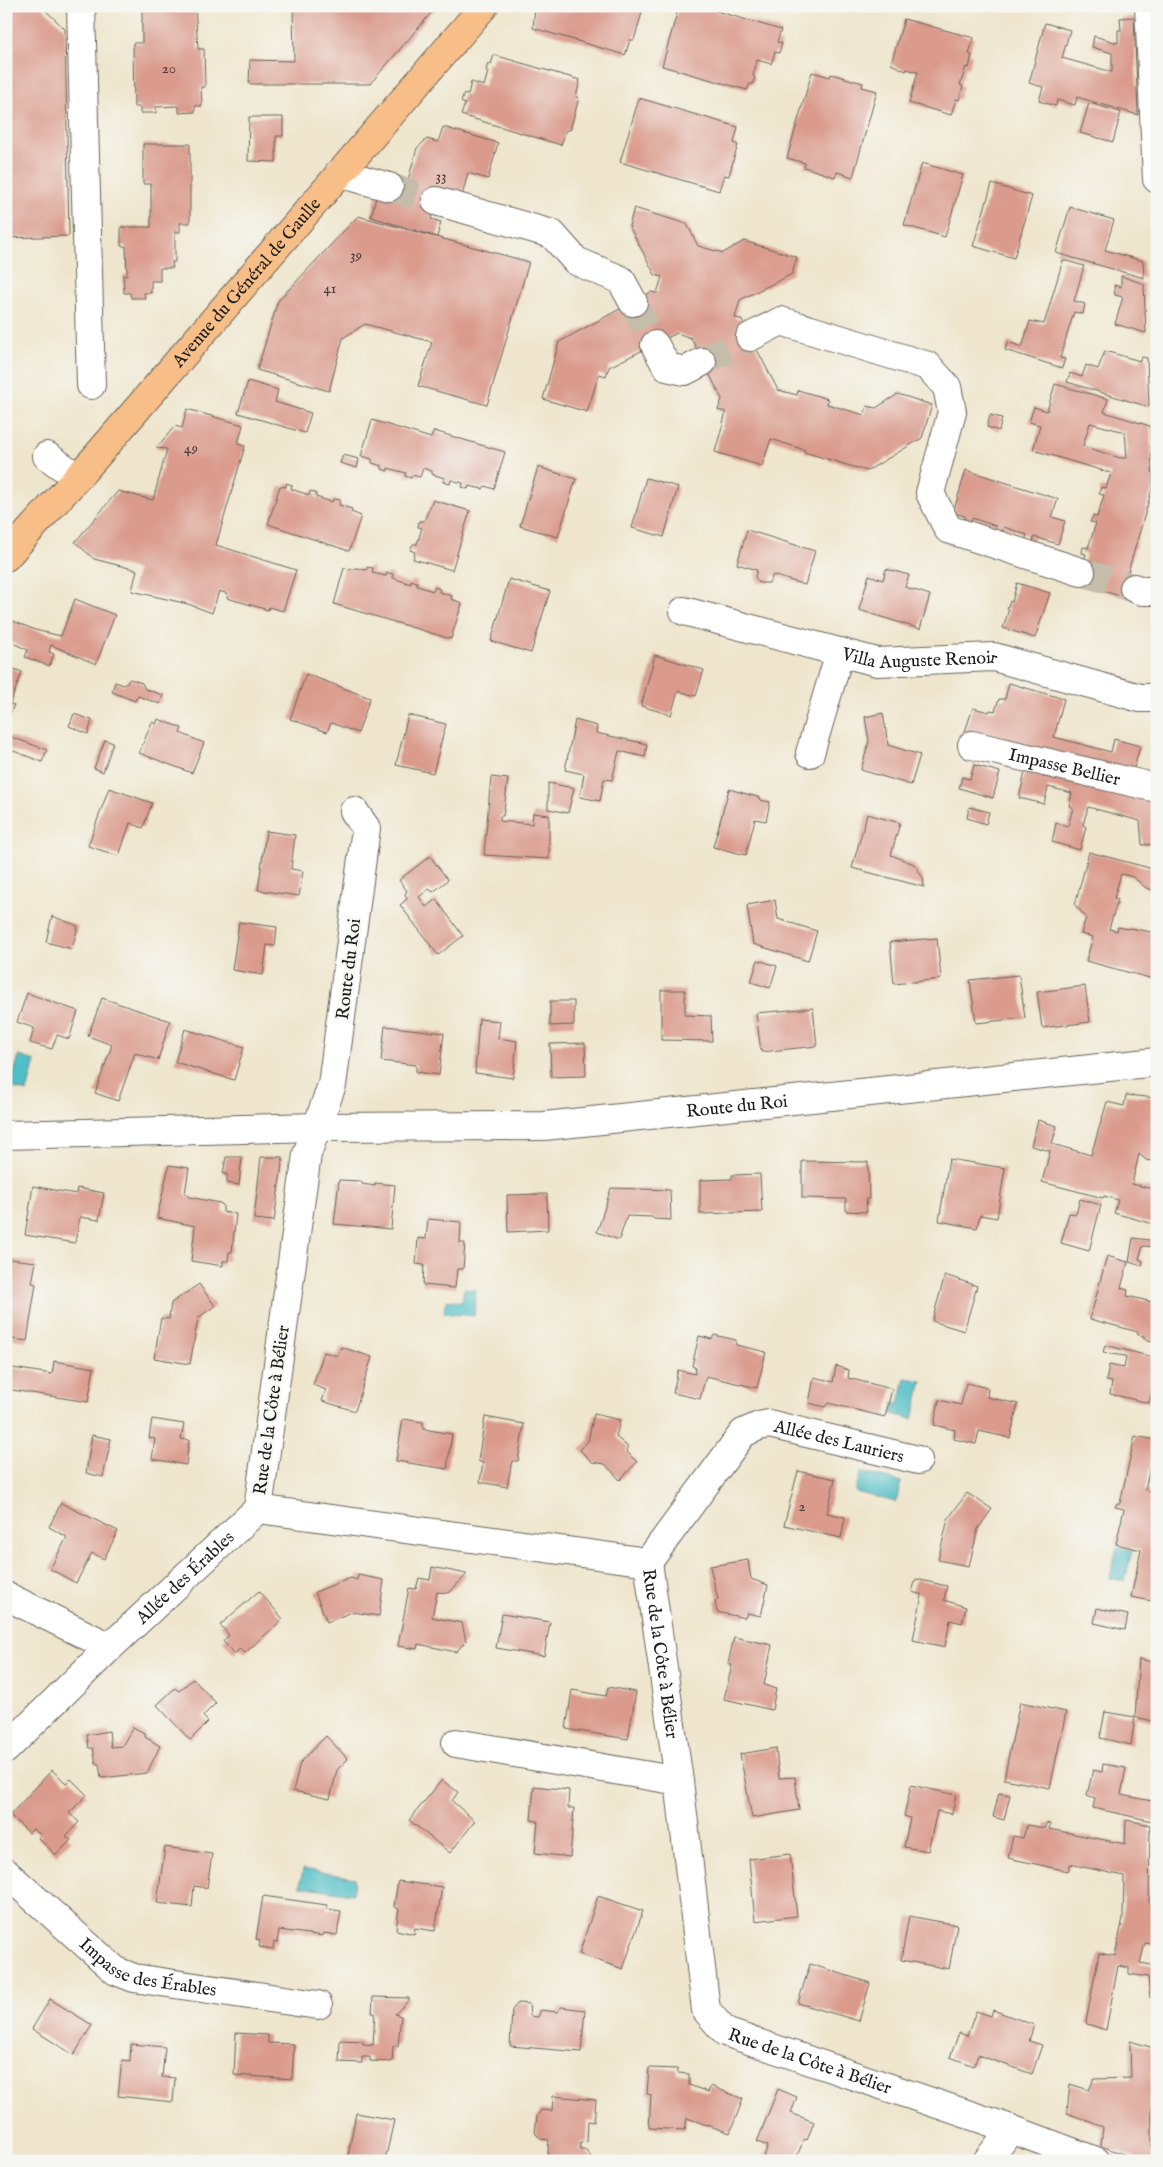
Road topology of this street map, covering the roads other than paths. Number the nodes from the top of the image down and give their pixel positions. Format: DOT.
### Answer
graph roads {
  1 [pos="81,6"];
  2 [pos="484,6"];
  3 [pos="1149,6"];
  4 [pos="1155,108"];
  5 [pos="339,173"];
  6 [pos="1157,179"];
  7 [pos="389,187"];
  8 [pos="436,201"];
  9 [pos="633,302"];
  10 [pos="750,337"];
  11 [pos="655,344"];
  12 [pos="702,362"];
  13 [pos="91,384"];
  14 [pos="47,456"];
  15 [pos="77,477"];
  16 [pos="6,557"];
  17 [pos="1081,572"];
  18 [pos="684,611"];
  19 [pos="840,652"];
  20 [pos="1157,698"];
  21 [pos="972,745"];
  22 [pos="810,753"];
  23 [pos="1157,788"];
  24 [pos="354,811"];
  25 [pos="1157,1062"];
  26 [pos="317,1127"];
  27 [pos="6,1135"];
  28 [pos="918,1460"];
  29 [pos="258,1509"];
  30 [pos="648,1562"];
  31 [pos="6,1596"];
  32 [pos="110,1647"];
  33 [pos="456,1743"];
  34 [pos="6,1749"];
  35 [pos="679,1781"];
  36 [pos="6,1873"];
  37 [pos="318,2005"];
  38 [pos="1011,2129"];
  39 [pos="987,2161"];
  40 [pos="1096,2161"];
  1 -- 13 [label="street"];
  2 -- 5 [label="main road, Avenue du Général de Gaulle"];
  3 -- 4 [label="street"];
  4 -- 6 [label="street"];
  5 -- 7 [label="street"];
  5 -- 15 [label="main road, Avenue du Général de Gaulle"];
  8 -- 9 [label="street"];
  10 -- 17 [label="street"];
  11 -- 12 [label="street"];
  14 -- 15 [label="street"];
  15 -- 16 [label="main road, Avenue du Général de Gaulle"];
  18 -- 19 [label="street, Villa Auguste Renoir"];
  19 -- 20 [label="street, Villa Auguste Renoir"];
  19 -- 22 [label="street"];
  21 -- 23 [label="street, Impasse Bellier"];
  24 -- 26 [label="street, Route du Roi"];
  25 -- 26 [label="street, Route du Roi"];
  26 -- 27 [label="street, Route du Roi"];
  26 -- 29 [label="street, Rue de la Côte à Bélier"];
  28 -- 30 [label="street, Allée des Lauriers"];
  29 -- 30 [label="street, Rue de la Côte à Bélier"];
  29 -- 32 [label="street, Allée des Érables"];
  30 -- 35 [label="street, Rue de la Côte à Bélier"];
  31 -- 32 [label="street"];
  32 -- 34 [label="street, Allée des Érables"];
  33 -- 35 [label="street"];
  35 -- 38 [label="street, Rue de la Côte à Bélier"];
  36 -- 37 [label="street, Impasse des Érables"];
  38 -- 39 [label="street"];
  38 -- 40 [label="street, Rue de la Côte à Bélier"];
}
